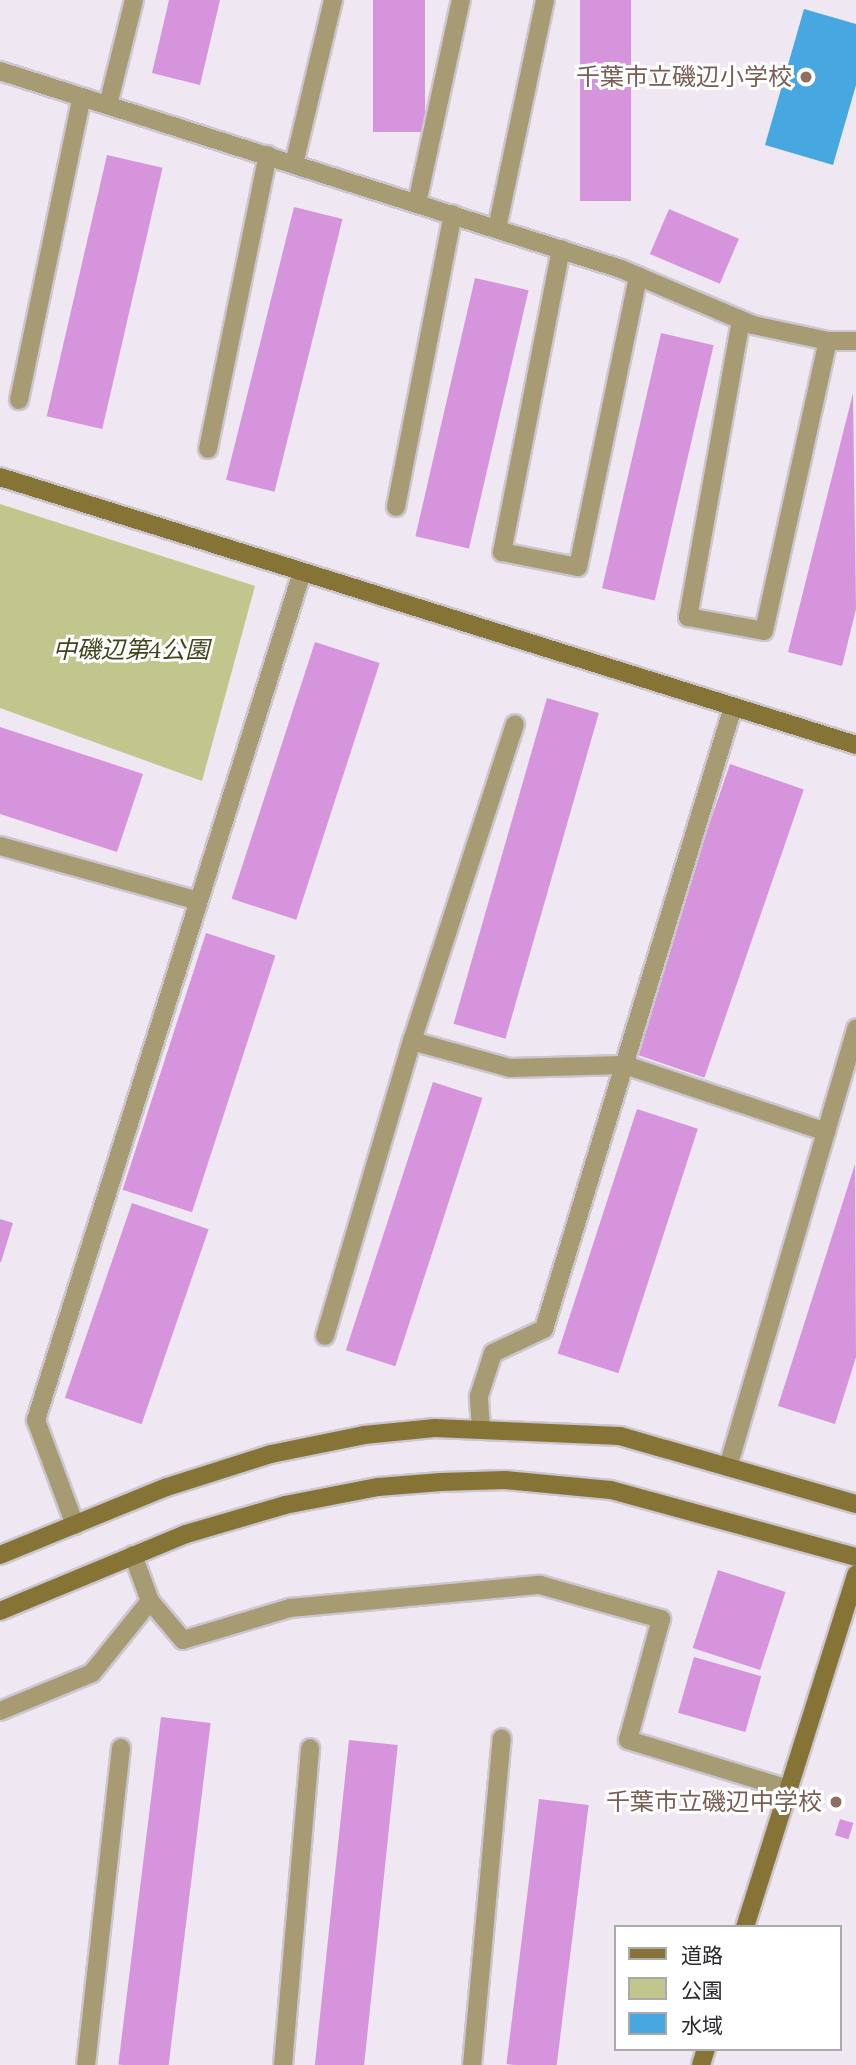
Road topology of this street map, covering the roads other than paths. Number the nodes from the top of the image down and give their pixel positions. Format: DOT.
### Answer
graph roads {
  1 [pos="134,0"];
  2 [pos="333,0"];
  3 [pos="461,0"];
  4 [pos="545,0"];
  5 [pos="0,71"];
  6 [pos="82,97"];
  7 [pos="108,105"];
  8 [pos="268,155"];
  9 [pos="294,164"];
  10 [pos="417,203"];
  11 [pos="453,214"];
  12 [pos="497,228"];
  13 [pos="561,249"];
  14 [pos="638,276"];
  15 [pos="741,320"];
  16 [pos="828,341"];
  17 [pos="856,341"];
  18 [pos="19,400"];
  19 [pos="208,449"];
  20 [pos="0,477"];
  21 [pos="396,507"];
  22 [pos="302,572"];
  23 [pos="733,707"];
  24 [pos="515,724"];
  25 [pos="856,746"];
  26 [pos="0,846"];
  27 [pos="198,901"];
  28 [pos="856,1027"];
  29 [pos="412,1041"];
  30 [pos="625,1065"];
  31 [pos="826,1132"];
  32 [pos="325,1336"];
  33 [pos="481,1428"];
  34 [pos="728,1467"];
  35 [pos="856,1504"];
  36 [pos="75,1525"];
  37 [pos="0,1555"];
  38 [pos="133,1555"];
  39 [pos="856,1558"];
  40 [pos="856,1574"];
  41 [pos="150,1601"];
  42 [pos="0,1611"];
  43 [pos="0,1711"];
  44 [pos="502,1738"];
  45 [pos="121,1748"];
  46 [pos="310,1748"];
  47 [pos="788,1789"];
  48 [pos="746,1925"];
  49 [pos="86,2065"];
  50 [pos="283,2065"];
  51 [pos="472,2065"];
  1 -- 7 [label="street"];
  2 -- 9 [label="street"];
  3 -- 10 [label="street"];
  4 -- 12 [label="street"];
  5 -- 6 [label="street"];
  6 -- 7 [label="street"];
  6 -- 18 [label="street"];
  7 -- 8 [label="street"];
  8 -- 9 [label="street"];
  8 -- 19 [label="street"];
  9 -- 10 [label="street"];
  10 -- 11 [label="street"];
  11 -- 12 [label="street"];
  11 -- 21 [label="street"];
  12 -- 13 [label="street"];
  13 -- 14 [label="street"];
  13 -- 14 [label="street"];
  14 -- 15 [label="street"];
  15 -- 16 [label="street"];
  15 -- 16 [label="street"];
  16 -- 17 [label="street"];
  20 -- 22 [label="street"];
  22 -- 23 [label="street"];
  22 -- 27 [label="street"];
  23 -- 25 [label="street"];
  23 -- 30 [label="street"];
  24 -- 29 [label="street"];
  26 -- 27 [label="street"];
  27 -- 36 [label="street"];
  28 -- 31 [label="street"];
  29 -- 30 [label="street"];
  29 -- 32 [label="street"];
  30 -- 31 [label="street"];
  30 -- 33 [label="street"];
  31 -- 34 [label="street"];
  33 -- 34 [label="street"];
  33 -- 36 [label="street"];
  34 -- 35 [label="street"];
  36 -- 37 [label="street"];
  38 -- 39 [label="street"];
  38 -- 41 [label="street"];
  38 -- 42 [label="street"];
  40 -- 47 [label="street"];
  41 -- 43 [label="street"];
  41 -- 47 [label="street"];
  44 -- 51 [label="street"];
  45 -- 49 [label="street"];
  46 -- 50 [label="street"];
  47 -- 48 [label="street"];
}
